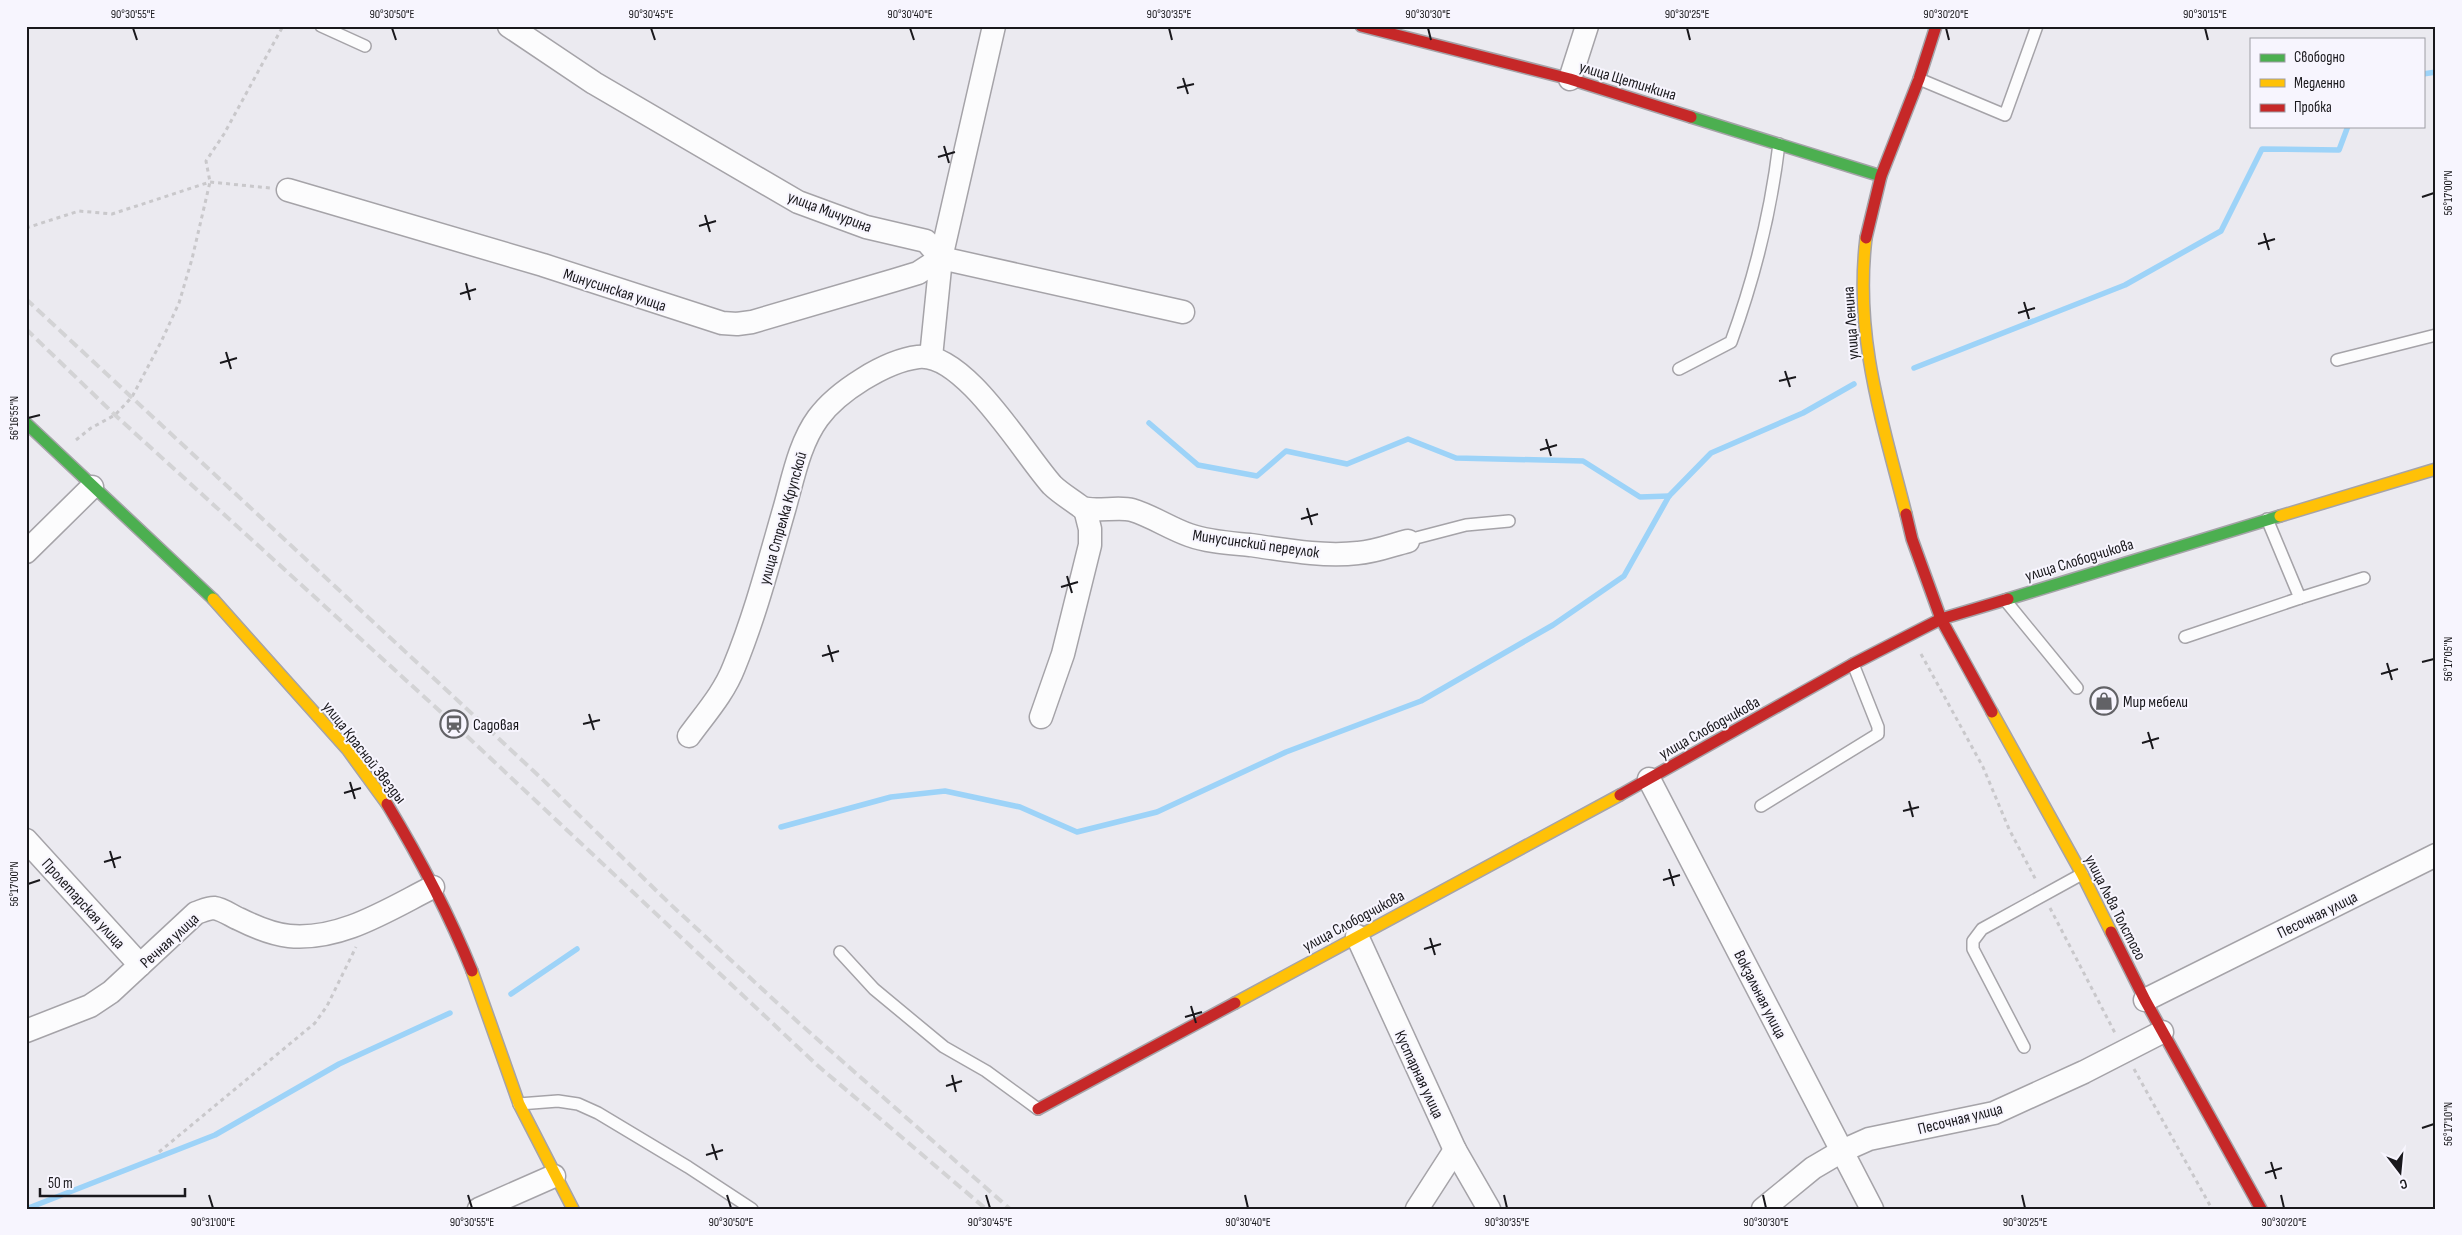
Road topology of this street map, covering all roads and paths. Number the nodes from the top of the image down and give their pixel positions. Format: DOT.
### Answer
graph roads {
  1 [pos="283,26"];
  2 [pos="321,26"];
  3 [pos="509,26"];
  4 [pos="994,26"];
  5 [pos="1362,26"];
  6 [pos="1587,26"];
  7 [pos="1936,26"];
  8 [pos="2037,26"];
  9 [pos="365,46"];
  10 [pos="1570,79"];
  11 [pos="1919,79"];
  12 [pos="1779,144"];
  13 [pos="1881,176"];
  14 [pos="210,182"];
  15 [pos="288,190"];
  16 [pos="26,228"];
  17 [pos="941,258"];
  18 [pos="1182,312"];
  19 [pos="2436,335"];
  20 [pos="931,357"];
  21 [pos="2337,360"];
  22 [pos="1679,369"];
  23 [pos="26,422"];
  24 [pos="58,455"];
  25 [pos="2436,469"];
  26 [pos="92,487"];
  27 [pos="1084,509"];
  28 [pos="2267,519"];
  29 [pos="1509,521"];
  30 [pos="1412,540"];
  31 [pos="26,552"];
  32 [pos="2364,578"];
  33 [pos="2300,598"];
  34 [pos="2004,599"];
  35 [pos="1941,619"];
  36 [pos="2185,637"];
  37 [pos="1920,651"];
  38 [pos="1852,664"];
  39 [pos="2077,688"];
  40 [pos="1041,718"];
  41 [pos="689,736"];
  42 [pos="1650,779"];
  43 [pos="1761,806"];
  44 [pos="26,840"];
  45 [pos="2436,855"];
  46 [pos="2412,867"];
  47 [pos="2436,868"];
  48 [pos="2082,874"];
  49 [pos="432,887"];
  50 [pos="2040,888"];
  51 [pos="2049,906"];
  52 [pos="368,920"];
  53 [pos="1357,936"];
  54 [pos="840,952"];
  55 [pos="140,965"];
  56 [pos="2144,1000"];
  57 [pos="26,1032"];
  58 [pos="2162,1032"];
  59 [pos="2116,1034"];
  60 [pos="2024,1047"];
  61 [pos="2134,1068"];
  62 [pos="519,1104"];
  63 [pos="1038,1109"];
  64 [pos="1456,1150"];
  65 [pos="1842,1151"];
  66 [pos="159,1152"];
  67 [pos="554,1176"];
  68 [pos="479,1209"];
  69 [pos="573,1209"];
  70 [pos="752,1209"];
  71 [pos="1417,1209"];
  72 [pos="1489,1209"];
  73 [pos="1763,1209"];
  74 [pos="1872,1209"];
  75 [pos="2212,1209"];
  76 [pos="2261,1209"];
  1 -- 14 [label="path"];
  2 -- 9 [label="lane"];
  3 -- 17 [label="street, улица Мичурина"];
  4 -- 17 [label="street"];
  5 -- 10 [label="street, улица Щетинкина"];
  6 -- 10 [label="street"];
  7 -- 11 [label="street, улица Ленина"];
  8 -- 11 [label="lane"];
  10 -- 12 [label="street, улица Щетинкина"];
  11 -- 13 [label="street, улица Ленина"];
  12 -- 13 [label="street, улица Щетинкина"];
  12 -- 22 [label="lane"];
  13 -- 35 [label="street, улица Ленина"];
  14 -- 15 [label="path"];
  14 -- 16 [label="path"];
  14 -- 24 [label="path"];
  15 -- 17 [label="street, Минусинская улица"];
  17 -- 18 [label="street"];
  17 -- 20 [label="street"];
  19 -- 21 [label="lane"];
  20 -- 27 [label="street"];
  20 -- 41 [label="street, улица Стрелка Крупской"];
  23 -- 24 [label="street, улица Красной Звезды"];
  24 -- 26 [label="street, улица Красной Звезды"];
  25 -- 28 [label="street, улица Слободчикова"];
  26 -- 31 [label="street"];
  26 -- 49 [label="street, улица Красной Звезды"];
  27 -- 30 [label="street, Минусинский переулок"];
  27 -- 40 [label="street"];
  28 -- 33 [label="lane"];
  28 -- 34 [label="street, улица Слободчикова"];
  29 -- 30 [label="lane"];
  32 -- 33 [label="lane"];
  33 -- 36 [label="lane"];
  34 -- 35 [label="street, улица Слободчикова"];
  34 -- 39 [label="lane"];
  35 -- 38 [label="street, улица Слободчикова"];
  35 -- 48 [label="street, улица Льва Толстого"];
  37 -- 50 [label="path"];
  38 -- 42 [label="street, улица Слободчикова"];
  38 -- 43 [label="lane"];
  42 -- 53 [label="street, улица Слободчикова"];
  42 -- 65 [label="street, Вокзальная улица"];
  44 -- 55 [label="street, Пролетарская улица"];
  45 -- 46 [label="street, Песочная улица"];
  46 -- 47 [label="street"];
  46 -- 56 [label="street, Песочная улица"];
  48 -- 56 [label="street, улица Льва Толстого"];
  48 -- 60 [label="lane"];
  49 -- 52 [label="street, Речная улица"];
  49 -- 62 [label="street, улица Красной Звезды"];
  51 -- 59 [label="path"];
  52 -- 55 [label="street, Речная улица"];
  52 -- 66 [label="path"];
  53 -- 63 [label="street, улица Слободчикова"];
  53 -- 64 [label="street, Кустарная улица"];
  54 -- 63 [label="lane"];
  55 -- 57 [label="street, Речная улица"];
  56 -- 58 [label="street, улица Льва Толстого"];
  58 -- 65 [label="street, Песочная улица"];
  58 -- 76 [label="street, улица Льва Толстого"];
  61 -- 75 [label="path"];
  62 -- 67 [label="street, улица Красной Звезды"];
  62 -- 70 [label="lane"];
  64 -- 71 [label="street"];
  64 -- 72 [label="street, Кустарная улица"];
  65 -- 73 [label="street, Песочная улица"];
  65 -- 74 [label="street, Вокзальная улица"];
  67 -- 68 [label="street"];
  67 -- 69 [label="street, улица Красной Звезды"];
}
